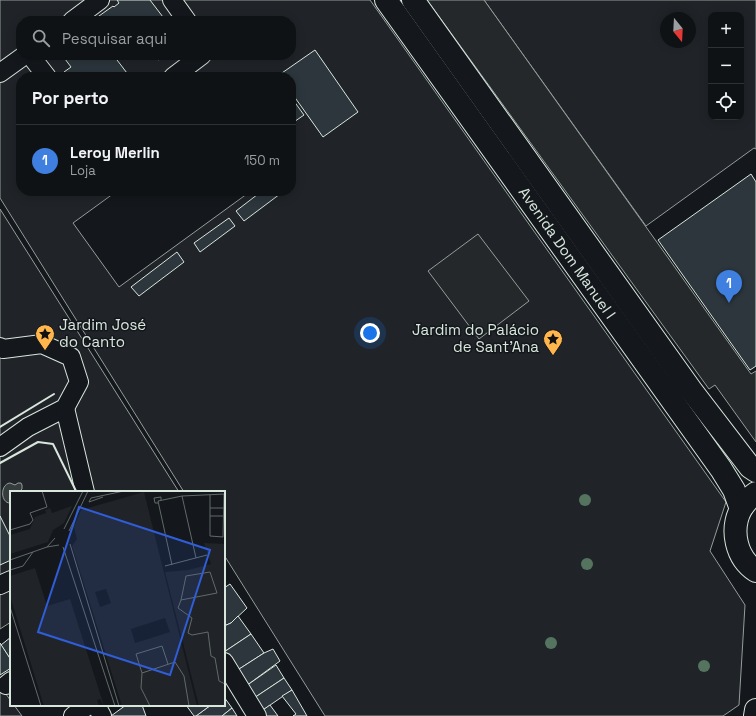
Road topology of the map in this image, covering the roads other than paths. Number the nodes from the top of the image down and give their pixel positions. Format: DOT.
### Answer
graph roads {
  1 [pos="100,0"];
  2 [pos="172,0"];
  3 [pos="386,0"];
  4 [pos="413,0"];
  5 [pos="79,16"];
  6 [pos="183,16"];
  7 [pos="17,60"];
  8 [pos="34,60"];
  9 [pos="195,60"];
  10 [pos="43,72"];
  11 [pos="180,72"];
  12 [pos="0,73"];
  13 [pos="0,347"];
  14 [pos="65,408"];
  15 [pos="0,447"];
  16 [pos="756,471"];
  17 [pos="85,491"];
  18 [pos="756,493"];
  19 [pos="741,509"];
  20 [pos="756,571"];
  21 [pos="10,580"];
  22 [pos="0,585"];
  23 [pos="225,664"];
  24 [pos="88,706"];
  25 [pos="97,706"];
  26 [pos="756,710"];
  27 [pos="74,716"];
  28 [pos="102,716"];
  29 [pos="257,716"];
  30 [pos="755,716"];
  1 -- 5 [label="street"];
  2 -- 6 [label="street"];
  3 -- 19 [label="main road, Avenida Dom Manuel I"];
  4 -- 16 [label="main road, Avenida Dom Manuel I"];
  7 -- 12 [label="street"];
  8 -- 10 [label="street"];
  9 -- 11 [label="street"];
  13 -- 14 [label="street"];
  14 -- 15 [label="street"];
  14 -- 17 [label="street"];
  18 -- 19 [label="main road"];
  19 -- 20 [label="main road"];
  21 -- 22 [label="street"];
  23 -- 29 [label="street"];
  24 -- 27 [label="street"];
  25 -- 28 [label="street"];
  26 -- 30 [label="main road"];
}
